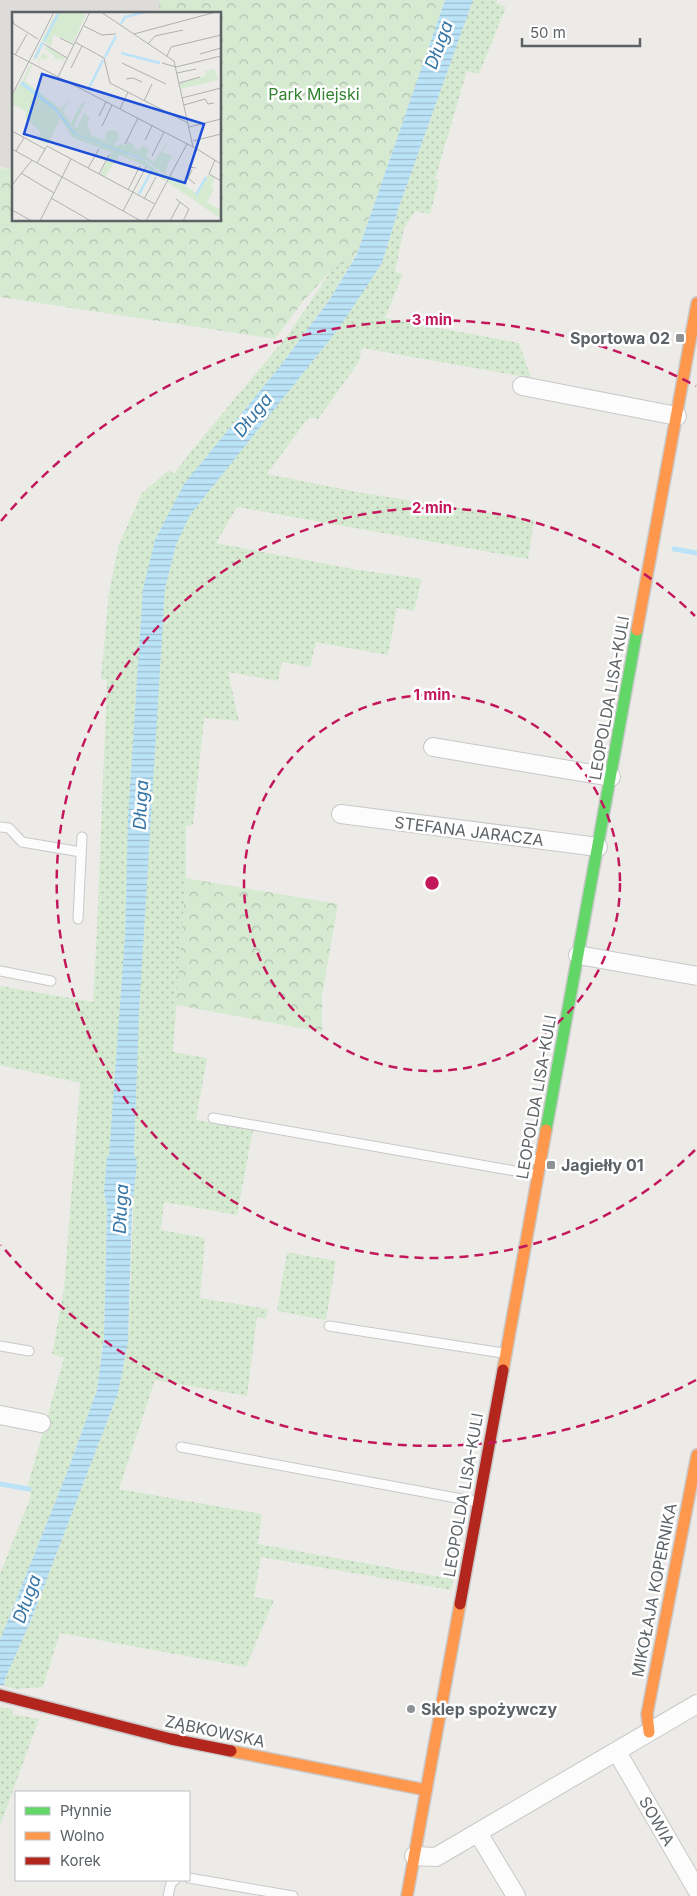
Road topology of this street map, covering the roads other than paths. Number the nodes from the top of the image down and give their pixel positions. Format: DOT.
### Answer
graph roads {
  1 [pos="697,304"];
  2 [pos="522,386"];
  3 [pos="677,416"];
  4 [pos="433,747"];
  5 [pos="611,777"];
  6 [pos="341,814"];
  7 [pos="0,827"];
  8 [pos="82,837"];
  9 [pos="598,847"];
  10 [pos="81,852"];
  11 [pos="78,919"];
  12 [pos="578,955"];
  13 [pos="0,971"];
  14 [pos="697,976"];
  15 [pos="50,980"];
  16 [pos="213,1118"];
  17 [pos="524,1157"];
  18 [pos="541,1160"];
  19 [pos="538,1176"];
  20 [pos="330,1326"];
  21 [pos="0,1346"];
  22 [pos="29,1351"];
  23 [pos="506,1354"];
  24 [pos="0,1415"];
  25 [pos="40,1423"];
  26 [pos="181,1446"];
  27 [pos="697,1455"];
  28 [pos="478,1502"];
  29 [pos="0,1695"];
  30 [pos="697,1704"];
  31 [pos="649,1732"];
  32 [pos="617,1752"];
  33 [pos="426,1790"];
  34 [pos="478,1833"];
  35 [pos="414,1856"];
  36 [pos="190,1878"];
  37 [pos="174,1881"];
  38 [pos="697,1890"];
  39 [pos="168,1896"];
  40 [pos="293,1896"];
  41 [pos="407,1896"];
  42 [pos="516,1896"];
  1 -- 3 [label="street, LEOPOLDA LISA-KULI"];
  2 -- 3 [label="street"];
  3 -- 5 [label="street, LEOPOLDA LISA-KULI"];
  4 -- 5 [label="street"];
  5 -- 9 [label="street, LEOPOLDA LISA-KULI"];
  6 -- 9 [label="street, STEFANA JARACZA"];
  7 -- 10 [label="lane"];
  8 -- 10 [label="lane"];
  9 -- 12 [label="street, LEOPOLDA LISA-KULI"];
  10 -- 11 [label="lane"];
  12 -- 14 [label="street"];
  12 -- 18 [label="street, LEOPOLDA LISA-KULI"];
  13 -- 15 [label="lane"];
  16 -- 19 [label="lane"];
  17 -- 18 [label="lane"];
  18 -- 19 [label="street, LEOPOLDA LISA-KULI"];
  19 -- 23 [label="street, LEOPOLDA LISA-KULI"];
  20 -- 23 [label="lane"];
  21 -- 22 [label="lane"];
  23 -- 28 [label="street, LEOPOLDA LISA-KULI"];
  24 -- 25 [label="street"];
  26 -- 28 [label="lane"];
  27 -- 31 [label="street, MIKOŁAJA KOPERNIKA"];
  28 -- 33 [label="street, LEOPOLDA LISA-KULI"];
  29 -- 33 [label="street, ZĄBKOWSKA"];
  30 -- 31 [label="street"];
  31 -- 32 [label="street"];
  32 -- 34 [label="street"];
  32 -- 38 [label="street, SOWIA"];
  33 -- 35 [label="street, LEOPOLDA LISA-KULI"];
  34 -- 35 [label="street"];
  34 -- 42 [label="street"];
  35 -- 41 [label="street, LEOPOLDA LISA-KULI"];
  36 -- 40 [label="lane"];
  37 -- 39 [label="lane"];
}
